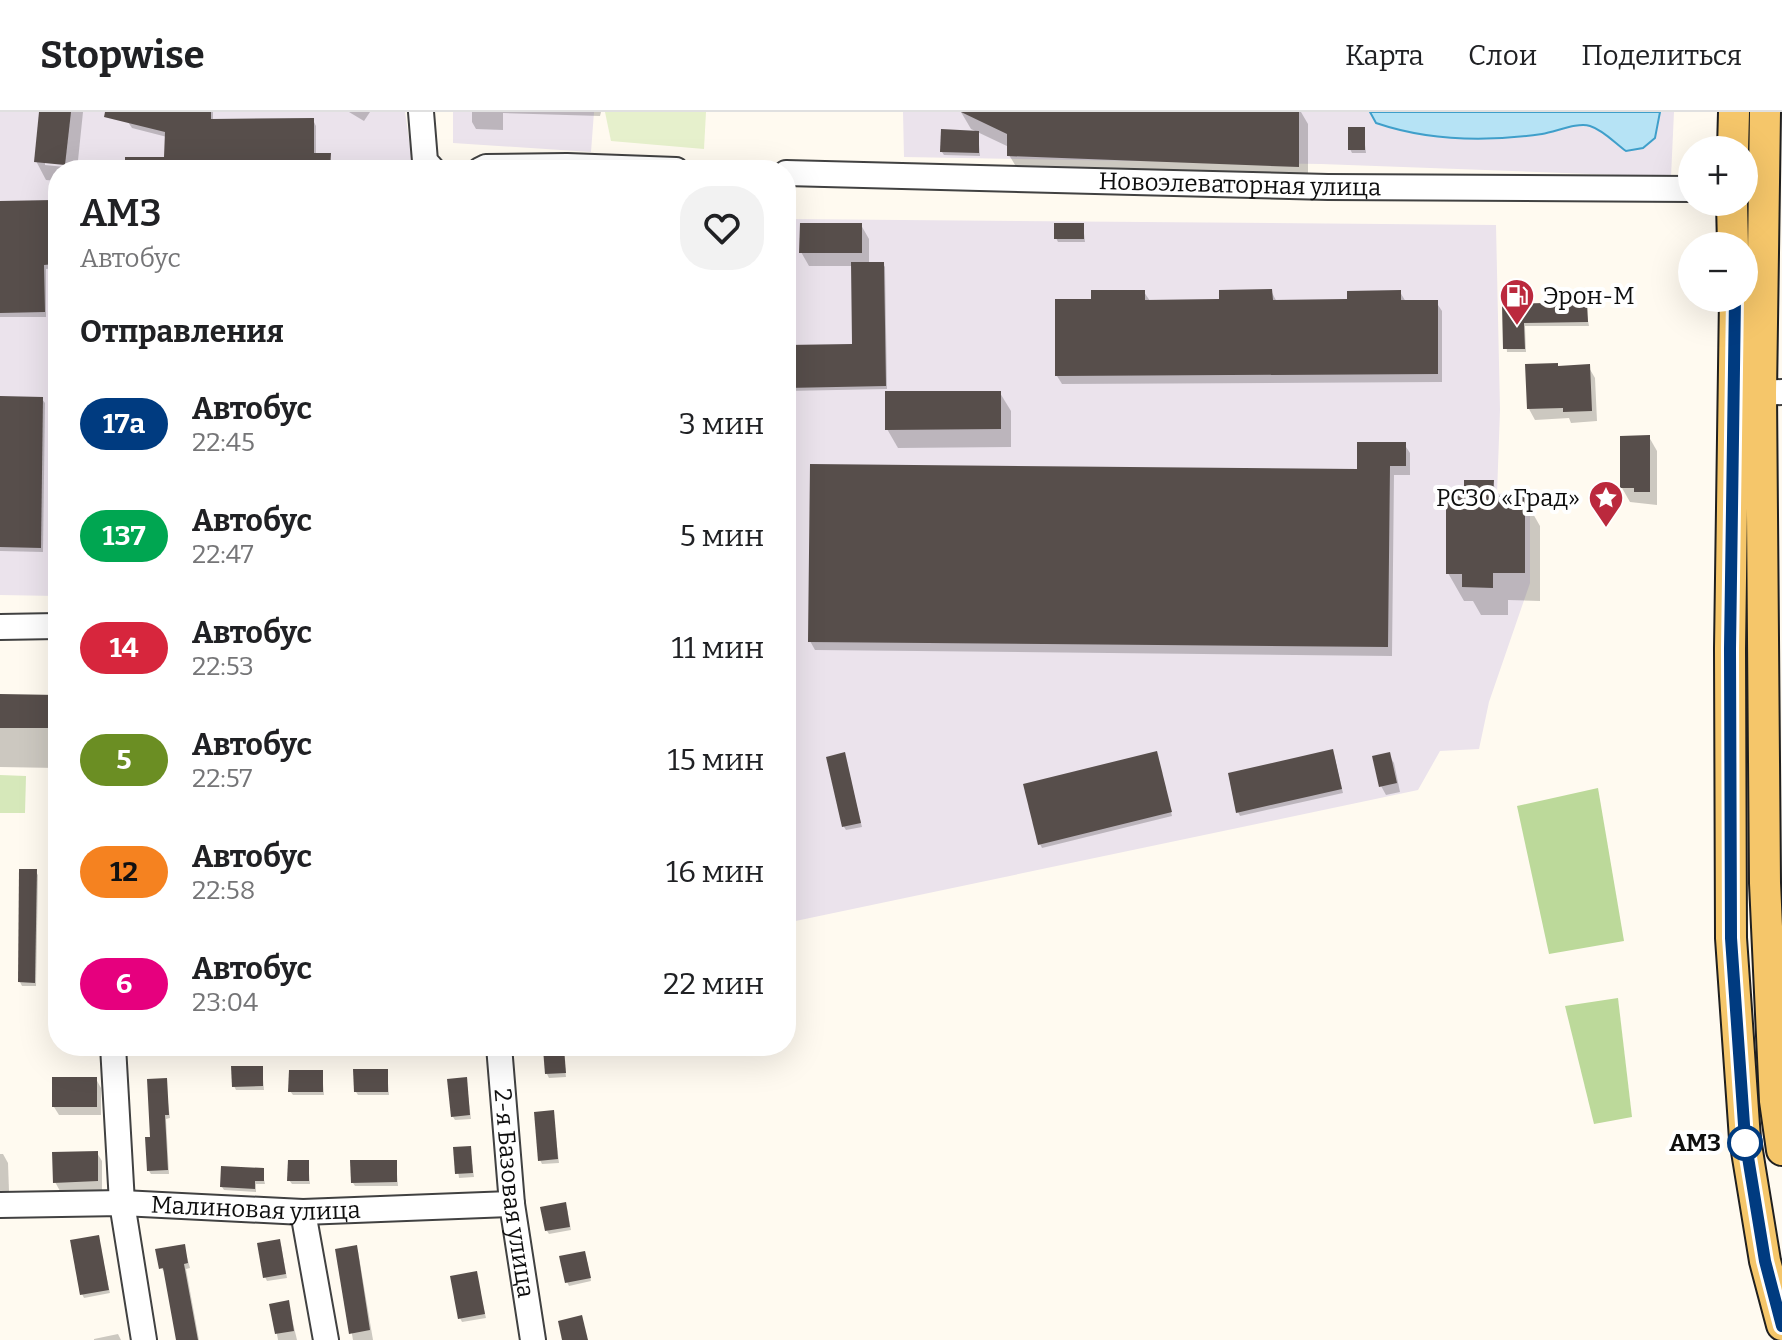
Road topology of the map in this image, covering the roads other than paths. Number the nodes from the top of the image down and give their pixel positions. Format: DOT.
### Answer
graph roads {
  1 [pos="421,112"];
  2 [pos="1734,112"];
  3 [pos="1765,112"];
  4 [pos="1733,136"];
  5 [pos="425,160"];
  6 [pos="1758,161"];
  7 [pos="796,173"];
  8 [pos="1678,189"];
  9 [pos="1755,216"];
  10 [pos="1739,312"];
  11 [pos="1759,393"];
  12 [pos="48,626"];
  13 [pos="0,627"];
  14 [pos="114,1056"];
  15 [pos="500,1056"];
  16 [pos="1782,1150"];
  17 [pos="122,1203"];
  18 [pos="512,1204"];
  19 [pos="0,1205"];
  20 [pos="303,1212"];
  21 [pos="1782,1325"];
  22 [pos="144,1340"];
  23 [pos="326,1340"];
  24 [pos="533,1340"];
  1 -- 5 [label="street"];
  2 -- 4 [label="main road"];
  3 -- 6 [label="main road"];
  7 -- 8 [label="street, Новоэлеваторная улица"];
  9 -- 11 [label="main road"];
  10 -- 11 [label="main road"];
  11 -- 16 [label="main road"];
  11 -- 21 [label="main road"];
  12 -- 13 [label="street"];
  14 -- 17 [label="street"];
  15 -- 18 [label="street, 2-я Базовая улица"];
  17 -- 19 [label="street, Малиновая улица"];
  17 -- 20 [label="street, Малиновая улица"];
  17 -- 22 [label="street"];
  18 -- 20 [label="street, Малиновая улица"];
  18 -- 24 [label="street, 2-я Базовая улица"];
  20 -- 23 [label="street"];
}
